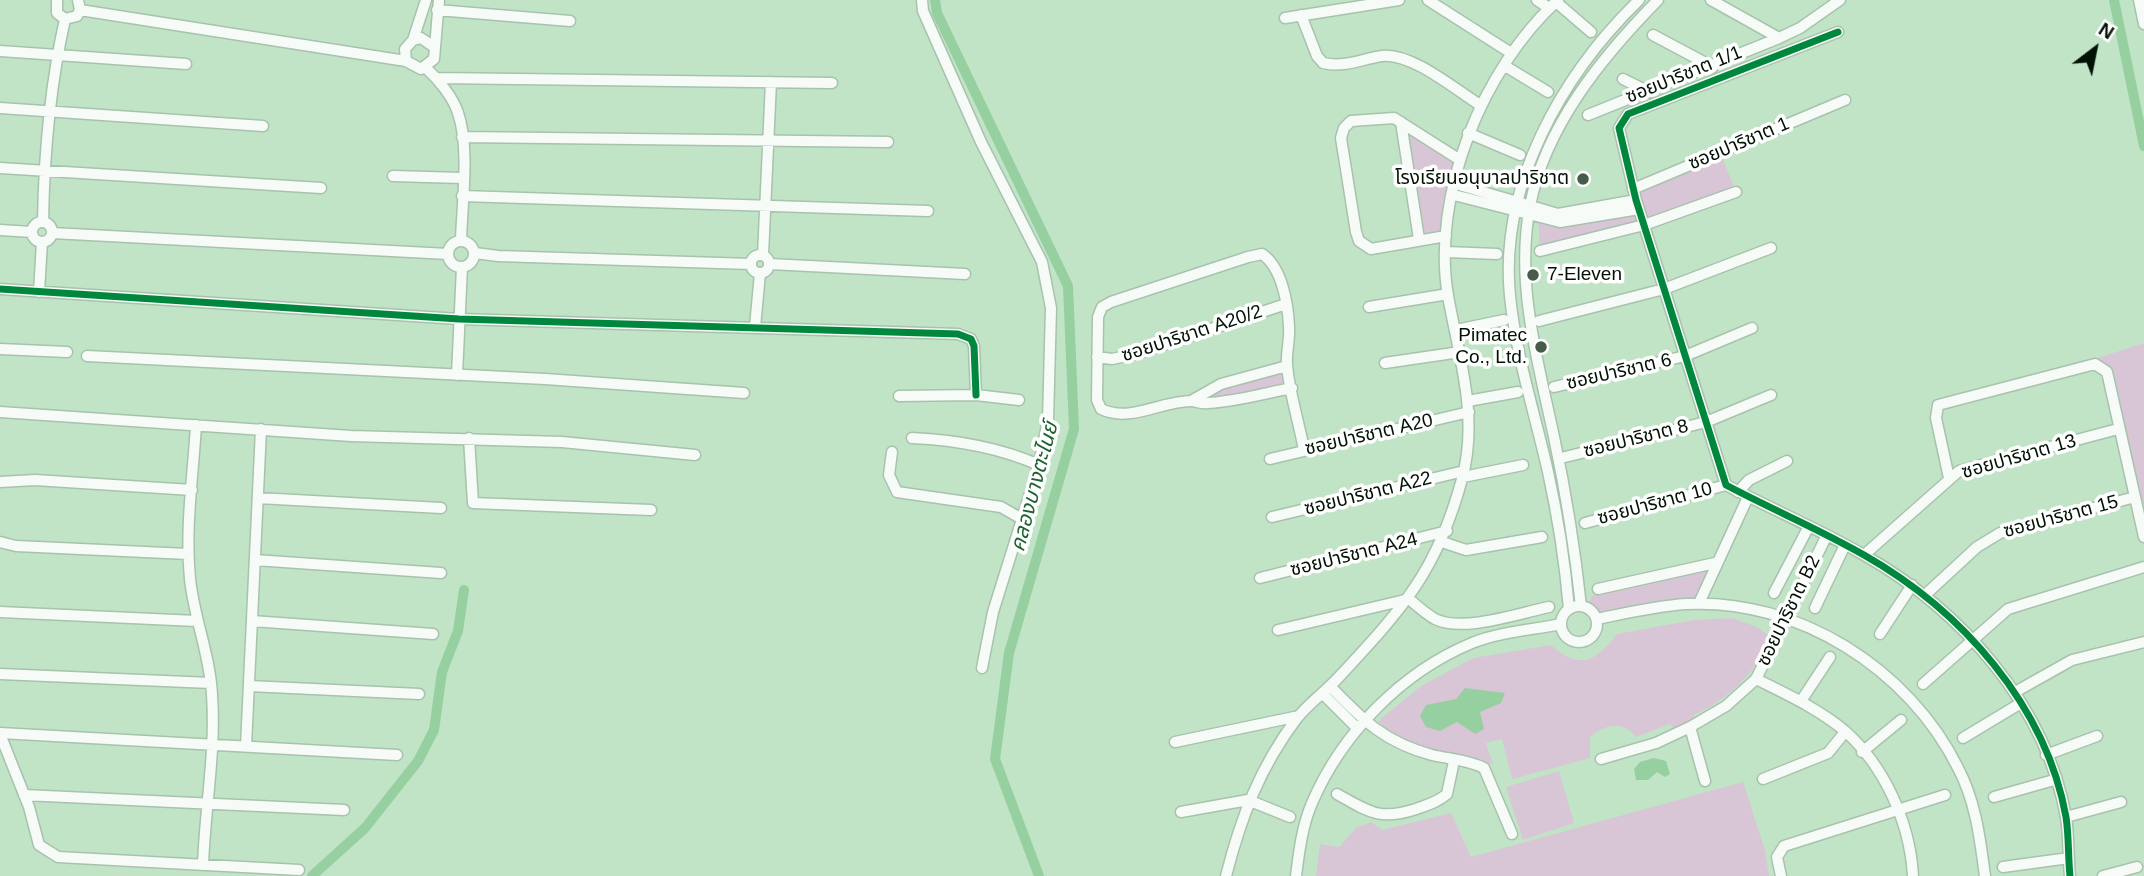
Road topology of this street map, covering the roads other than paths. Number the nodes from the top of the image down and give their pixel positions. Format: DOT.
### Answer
graph roads {
  1 [pos="57,0"];
  2 [pos="426,0"];
  3 [pos="922,0"];
  4 [pos="1399,0"];
  5 [pos="1428,0"];
  6 [pos="1537,0"];
  7 [pos="1639,0"];
  8 [pos="1658,0"];
  9 [pos="1711,0"];
  10 [pos="2139,0"];
  11 [pos="1834,1"];
  12 [pos="1554,3"];
  13 [pos="79,5"];
  14 [pos="438,5"];
  15 [pos="1301,15"];
  16 [pos="1285,18"];
  17 [pos="65,19"];
  18 [pos="570,21"];
  19 [pos="2144,24"];
  20 [pos="1591,32"];
  21 [pos="1838,32"];
  22 [pos="1653,35"];
  23 [pos="1779,38"];
  24 [pos="413,40"];
  25 [pos="434,47"];
  26 [pos="0,51"];
  27 [pos="1511,52"];
  28 [pos="57,56"];
  29 [pos="406,61"];
  30 [pos="186,64"];
  31 [pos="1505,66"];
  32 [pos="1713,67"];
  33 [pos="426,68"];
  34 [pos="437,78"];
  35 [pos="1623,79"];
  36 [pos="771,82"];
  37 [pos="831,83"];
  38 [pos="1548,92"];
  39 [pos="1649,92"];
  40 [pos="1844,100"];
  41 [pos="1480,105"];
  42 [pos="0,108"];
  43 [pos="50,112"];
  44 [pos="1588,115"];
  45 [pos="1401,122"];
  46 [pos="263,126"];
  47 [pos="1468,133"];
  48 [pos="462,137"];
  49 [pos="768,142"];
  50 [pos="888,142"];
  51 [pos="1520,155"];
  52 [pos="1460,160"];
  53 [pos="0,168"];
  54 [pos="44,171"];
  55 [pos="393,176"];
  56 [pos="462,178"];
  57 [pos="321,188"];
  58 [pos="1455,189"];
  59 [pos="1633,189"];
  60 [pos="1736,192"];
  61 [pos="462,196"];
  62 [pos="1638,205"];
  63 [pos="1517,206"];
  64 [pos="765,207"];
  65 [pos="1530,210"];
  66 [pos="928,211"];
  67 [pos="43,222"];
  68 [pos="1644,225"];
  69 [pos="0,230"];
  70 [pos="32,232"];
  71 [pos="52,233"];
  72 [pos="1446,236"];
  73 [pos="1419,239"];
  74 [pos="461,240"];
  75 [pos="42,242"];
  76 [pos="1771,248"];
  77 [pos="1540,251"];
  78 [pos="1446,252"];
  79 [pos="475,253"];
  80 [pos="448,254"];
  81 [pos="1497,254"];
  82 [pos="766,260"];
  83 [pos="751,264"];
  84 [pos="462,267"];
  85 [pos="760,273"];
  86 [pos="965,274"];
  87 [pos="0,289"];
  88 [pos="1664,289"];
  89 [pos="39,292"];
  90 [pos="1448,294"];
  91 [pos="1286,304"];
  92 [pos="1369,307"];
  93 [pos="459,319"];
  94 [pos="1504,320"];
  95 [pos="1539,321"];
  96 [pos="755,327"];
  97 [pos="1752,328"];
  98 [pos="1455,330"];
  99 [pos="0,349"];
  100 [pos="67,352"];
  101 [pos="1460,352"];
  102 [pos="87,356"];
  103 [pos="1685,356"];
  104 [pos="1097,357"];
  105 [pos="1384,363"];
  106 [pos="1287,366"];
  107 [pos="457,375"];
  108 [pos="1553,387"];
  109 [pos="1292,388"];
  110 [pos="1518,392"];
  111 [pos="744,393"];
  112 [pos="1771,395"];
  113 [pos="899,396"];
  114 [pos="976,396"];
  115 [pos="1019,400"];
  116 [pos="1191,401"];
  117 [pos="1468,406"];
  118 [pos="0,412"];
  119 [pos="1706,422"];
  120 [pos="196,425"];
  121 [pos="261,429"];
  122 [pos="2119,429"];
  123 [pos="468,438"];
  124 [pos="912,438"];
  125 [pos="1304,450"];
  126 [pos="892,452"];
  127 [pos="695,454"];
  128 [pos="1565,457"];
  129 [pos="1270,459"];
  130 [pos="1787,461"];
  131 [pos="1039,465"];
  132 [pos="1523,465"];
  133 [pos="1463,474"];
  134 [pos="1949,478"];
  135 [pos="0,482"];
  136 [pos="1726,485"];
  137 [pos="192,490"];
  138 [pos="1743,494"];
  139 [pos="2135,497"];
  140 [pos="258,498"];
  141 [pos="441,508"];
  142 [pos="651,510"];
  143 [pos="1272,517"];
  144 [pos="1022,519"];
  145 [pos="1585,523"];
  146 [pos="1809,526"];
  147 [pos="1827,535"];
  148 [pos="1444,536"];
  149 [pos="1542,537"];
  150 [pos="2144,537"];
  151 [pos="0,542"];
  152 [pos="1845,545"];
  153 [pos="188,554"];
  154 [pos="1864,555"];
  155 [pos="255,560"];
  156 [pos="1715,563"];
  157 [pos="2144,567"];
  158 [pos="441,573"];
  159 [pos="1260,578"];
  160 [pos="1912,585"];
  161 [pos="1598,589"];
  162 [pos="1774,593"];
  163 [pos="1925,595"];
  164 [pos="1409,599"];
  165 [pos="1700,601"];
  166 [pos="1549,607"];
  167 [pos="1575,607"];
  168 [pos="1815,608"];
  169 [pos="0,612"];
  170 [pos="1786,618"];
  171 [pos="1597,619"];
  172 [pos="197,621"];
  173 [pos="252,621"];
  174 [pos="1561,624"];
  175 [pos="1278,630"];
  176 [pos="433,634"];
  177 [pos="1880,634"];
  178 [pos="1974,640"];
  179 [pos="2144,642"];
  180 [pos="1830,657"];
  181 [pos="982,668"];
  182 [pos="0,674"];
  183 [pos="1756,679"];
  184 [pos="211,683"];
  185 [pos="1923,684"];
  186 [pos="249,686"];
  187 [pos="1327,690"];
  188 [pos="2015,692"];
  189 [pos="419,694"];
  190 [pos="1801,701"];
  191 [pos="2021,703"];
  192 [pos="1299,716"];
  193 [pos="1901,720"];
  194 [pos="1362,726"];
  195 [pos="1690,727"];
  196 [pos="1845,732"];
  197 [pos="0,733"];
  198 [pos="2097,736"];
  199 [pos="1963,738"];
  200 [pos="1175,742"];
  201 [pos="212,744"];
  202 [pos="246,746"];
  203 [pos="1862,751"];
  204 [pos="397,755"];
  205 [pos="2046,755"];
  206 [pos="1601,759"];
  207 [pos="1454,761"];
  208 [pos="1763,779"];
  209 [pos="2054,780"];
  210 [pos="1705,781"];
  211 [pos="1337,794"];
  212 [pos="24,795"];
  213 [pos="1945,795"];
  214 [pos="1994,797"];
  215 [pos="1248,800"];
  216 [pos="2122,803"];
  217 [pos="205,804"];
  218 [pos="344,810"];
  219 [pos="1899,810"];
  220 [pos="1181,812"];
  221 [pos="1290,817"];
  222 [pos="2066,817"];
  223 [pos="1512,834"];
  224 [pos="2068,858"];
  225 [pos="203,865"];
  226 [pos="2003,867"];
  227 [pos="2137,867"];
  228 [pos="299,870"];
  229 [pos="1780,871"];
  230 [pos="1225,876"];
  231 [pos="1296,876"];
  232 [pos="1913,876"];
  233 [pos="1985,876"];
  234 [pos="2070,876"];
  235 [pos="2103,876"];
  1 -- 17 [label="street"];
  2 -- 24 [label="street"];
  3 -- 131 [label="street"];
  4 -- 15 [label="street"];
  5 -- 27 [label="street"];
  6 -- 12 [label="street"];
  7 -- 63 [label="street"];
  8 -- 65 [label="street"];
  9 -- 23 [label="street"];
  10 -- 19 [label="street"];
  11 -- 23 [label="street"];
  12 -- 20 [label="street"];
  12 -- 27 [label="street"];
  13 -- 17 [label="street"];
  13 -- 29 [label="street"];
  14 -- 18 [label="street"];
  14 -- 25 [label="street"];
  15 -- 16 [label="street"];
  15 -- 41 [label="street"];
  17 -- 28 [label="street"];
  21 -- 59 [label="street, ซอยปาริชาต 1/1"];
  22 -- 32 [label="street"];
  23 -- 32 [label="street"];
  24 -- 25 [label="street"];
  24 -- 29 [label="street"];
  25 -- 33 [label="street"];
  26 -- 28 [label="street"];
  27 -- 31 [label="street"];
  28 -- 30 [label="street"];
  28 -- 43 [label="street"];
  29 -- 33 [label="street"];
  31 -- 38 [label="street"];
  31 -- 41 [label="street"];
  32 -- 39 [label="street"];
  33 -- 34 [label="street"];
  34 -- 36 [label="street"];
  34 -- 48 [label="street"];
  35 -- 39 [label="street"];
  36 -- 37 [label="street"];
  36 -- 49 [label="street"];
  39 -- 44 [label="street"];
  40 -- 59 [label="street, ซอยปาริชาต 1"];
  41 -- 47 [label="street"];
  42 -- 43 [label="street"];
  43 -- 46 [label="street"];
  43 -- 54 [label="street"];
  45 -- 52 [label="street"];
  45 -- 73 [label="street"];
  45 -- 73 [label="street"];
  47 -- 51 [label="street"];
  47 -- 52 [label="street"];
  48 -- 49 [label="street"];
  48 -- 56 [label="street"];
  49 -- 50 [label="street"];
  49 -- 64 [label="street"];
  52 -- 58 [label="street"];
  53 -- 54 [label="street"];
  54 -- 57 [label="street"];
  54 -- 67 [label="street"];
  55 -- 56 [label="street"];
  56 -- 61 [label="street"];
  58 -- 63 [label="street"];
  58 -- 72 [label="street"];
  59 -- 62 [label="street, ซอยปาริชาต 1/1"];
  60 -- 68 [label="street"];
  61 -- 64 [label="street"];
  61 -- 74 [label="street"];
  62 -- 65 [label="street"];
  62 -- 68 [label="street, ซอยปาริชาต 1/1"];
  63 -- 65 [label="street"];
  63 -- 167 [label="street"];
  64 -- 66 [label="street"];
  64 -- 82 [label="street"];
  65 -- 167 [label="street"];
  67 -- 70 [label="street"];
  67 -- 71 [label="street"];
  68 -- 77 [label="street"];
  68 -- 88 [label="street, ซอยปาริชาต 1/1"];
  69 -- 70 [label="street"];
  70 -- 75 [label="street"];
  71 -- 75 [label="street"];
  71 -- 80 [label="street"];
  72 -- 73 [label="street"];
  72 -- 78 [label="street"];
  74 -- 79 [label="street"];
  74 -- 80 [label="street"];
  75 -- 89 [label="street"];
  76 -- 88 [label="street"];
  78 -- 81 [label="street"];
  78 -- 90 [label="street"];
  79 -- 83 [label="street"];
  79 -- 84 [label="street"];
  80 -- 84 [label="street"];
  82 -- 83 [label="street"];
  82 -- 85 [label="street"];
  82 -- 86 [label="street"];
  83 -- 85 [label="street"];
  84 -- 93 [label="street"];
  85 -- 96 [label="street"];
  87 -- 89 [label="street"];
  88 -- 95 [label="street"];
  88 -- 103 [label="street, ซอยปาริชาต 1/1"];
  89 -- 93 [label="street"];
  90 -- 92 [label="street"];
  90 -- 98 [label="street"];
  91 -- 104 [label="street, ซอยปาริชาต A20/2"];
  91 -- 104 [label="street"];
  91 -- 106 [label="street"];
  93 -- 96 [label="street"];
  93 -- 107 [label="street"];
  94 -- 98 [label="street"];
  96 -- 114 [label="street"];
  97 -- 103 [label="street, ซอยปาริชาต 6"];
  98 -- 101 [label="street"];
  99 -- 100 [label="street"];
  101 -- 105 [label="street"];
  101 -- 117 [label="street"];
  102 -- 107 [label="street"];
  103 -- 108 [label="street, ซอยปาริชาต 6"];
  103 -- 119 [label="street, ซอยปาริชาต 1/1"];
  104 -- 116 [label="street"];
  106 -- 109 [label="street"];
  106 -- 116 [label="street"];
  107 -- 111 [label="street"];
  109 -- 116 [label="street"];
  109 -- 125 [label="street"];
  110 -- 117 [label="street, ซอยปาริชาต A20"];
  112 -- 119 [label="street, ซอยปาริชาต 8"];
  113 -- 114 [label="street"];
  114 -- 115 [label="street"];
  117 -- 125 [label="street, ซอยปาริชาต A20"];
  117 -- 133 [label="street"];
  118 -- 120 [label="street"];
  119 -- 128 [label="street, ซอยปาริชาต 8"];
  119 -- 136 [label="street, ซอยปาริชาต 1/1"];
  120 -- 121 [label="street"];
  120 -- 137 [label="street"];
  121 -- 123 [label="street"];
  121 -- 140 [label="street"];
  122 -- 134 [label="street, ซอยปาริชาต 13"];
  122 -- 134 [label="street"];
  122 -- 139 [label="street"];
  123 -- 127 [label="street"];
  123 -- 142 [label="street"];
  124 -- 131 [label="street"];
  125 -- 129 [label="street, ซอยปาริชาต A20"];
  126 -- 144 [label="street"];
  130 -- 138 [label="street"];
  131 -- 144 [label="street"];
  132 -- 133 [label="street, ซอยปาริชาต A22"];
  133 -- 143 [label="street, ซอยปาริชาต A22"];
  133 -- 148 [label="street"];
  134 -- 154 [label="street, ซอยปาริชาต 13"];
  135 -- 137 [label="street"];
  136 -- 138 [label="street"];
  136 -- 145 [label="street, ซอยปาริชาต 10"];
  137 -- 153 [label="street"];
  138 -- 146 [label="street"];
  138 -- 156 [label="street"];
  139 -- 150 [label="street"];
  139 -- 163 [label="street, ซอยปาริชาต 15"];
  140 -- 141 [label="street"];
  140 -- 155 [label="street"];
  144 -- 181 [label="street"];
  146 -- 147 [label="street"];
  146 -- 162 [label="street"];
  147 -- 152 [label="street"];
  147 -- 170 [label="street, ซอยปาริชาต B2"];
  148 -- 149 [label="street"];
  148 -- 159 [label="street, ซอยปาริชาต A24"];
  148 -- 164 [label="street"];
  151 -- 153 [label="street"];
  152 -- 154 [label="street"];
  152 -- 168 [label="street"];
  153 -- 172 [label="street"];
  154 -- 160 [label="street"];
  155 -- 158 [label="street"];
  155 -- 173 [label="street"];
  156 -- 161 [label="street"];
  156 -- 165 [label="street"];
  157 -- 178 [label="street"];
  160 -- 163 [label="street"];
  160 -- 177 [label="street"];
  163 -- 178 [label="street"];
  164 -- 166 [label="street"];
  164 -- 175 [label="street"];
  164 -- 187 [label="street"];
  167 -- 171 [label="street"];
  167 -- 174 [label="street"];
  169 -- 172 [label="street"];
  170 -- 171 [label="street"];
  170 -- 183 [label="street, ซอยปาริชาต B2"];
  170 -- 233 [label="street"];
  171 -- 174 [label="street"];
  172 -- 184 [label="street"];
  173 -- 176 [label="street"];
  173 -- 186 [label="street"];
  174 -- 194 [label="street"];
  178 -- 185 [label="street"];
  178 -- 188 [label="street"];
  179 -- 188 [label="street"];
  180 -- 190 [label="street"];
  182 -- 184 [label="street"];
  183 -- 190 [label="street"];
  183 -- 195 [label="street, ซอยปาริชาต B2"];
  184 -- 201 [label="street"];
  186 -- 189 [label="street"];
  186 -- 202 [label="street"];
  187 -- 192 [label="street"];
  187 -- 194 [label="street"];
  188 -- 191 [label="street"];
  190 -- 196 [label="street"];
  191 -- 199 [label="street"];
  191 -- 205 [label="street"];
  192 -- 200 [label="street"];
  192 -- 215 [label="street"];
  193 -- 203 [label="street"];
  194 -- 207 [label="street"];
  194 -- 231 [label="street"];
  195 -- 206 [label="street, ซอยปาริชาต B2"];
  195 -- 210 [label="street"];
  196 -- 203 [label="street"];
  196 -- 208 [label="street"];
  197 -- 201 [label="street"];
  197 -- 212 [label="street"];
  198 -- 205 [label="street"];
  201 -- 202 [label="street"];
  201 -- 217 [label="street"];
  202 -- 204 [label="street"];
  203 -- 219 [label="street"];
  205 -- 209 [label="street"];
  207 -- 211 [label="street"];
  207 -- 223 [label="street"];
  209 -- 214 [label="street"];
  209 -- 222 [label="street"];
  212 -- 217 [label="street"];
  212 -- 225 [label="street"];
  213 -- 219 [label="street"];
  215 -- 220 [label="street"];
  215 -- 221 [label="street"];
  215 -- 230 [label="street"];
  216 -- 222 [label="street"];
  217 -- 218 [label="street"];
  217 -- 225 [label="street"];
  219 -- 229 [label="street"];
  219 -- 232 [label="street"];
  222 -- 224 [label="street"];
  224 -- 226 [label="street"];
  224 -- 234 [label="street"];
  225 -- 228 [label="street"];
  227 -- 235 [label="street"];
}
